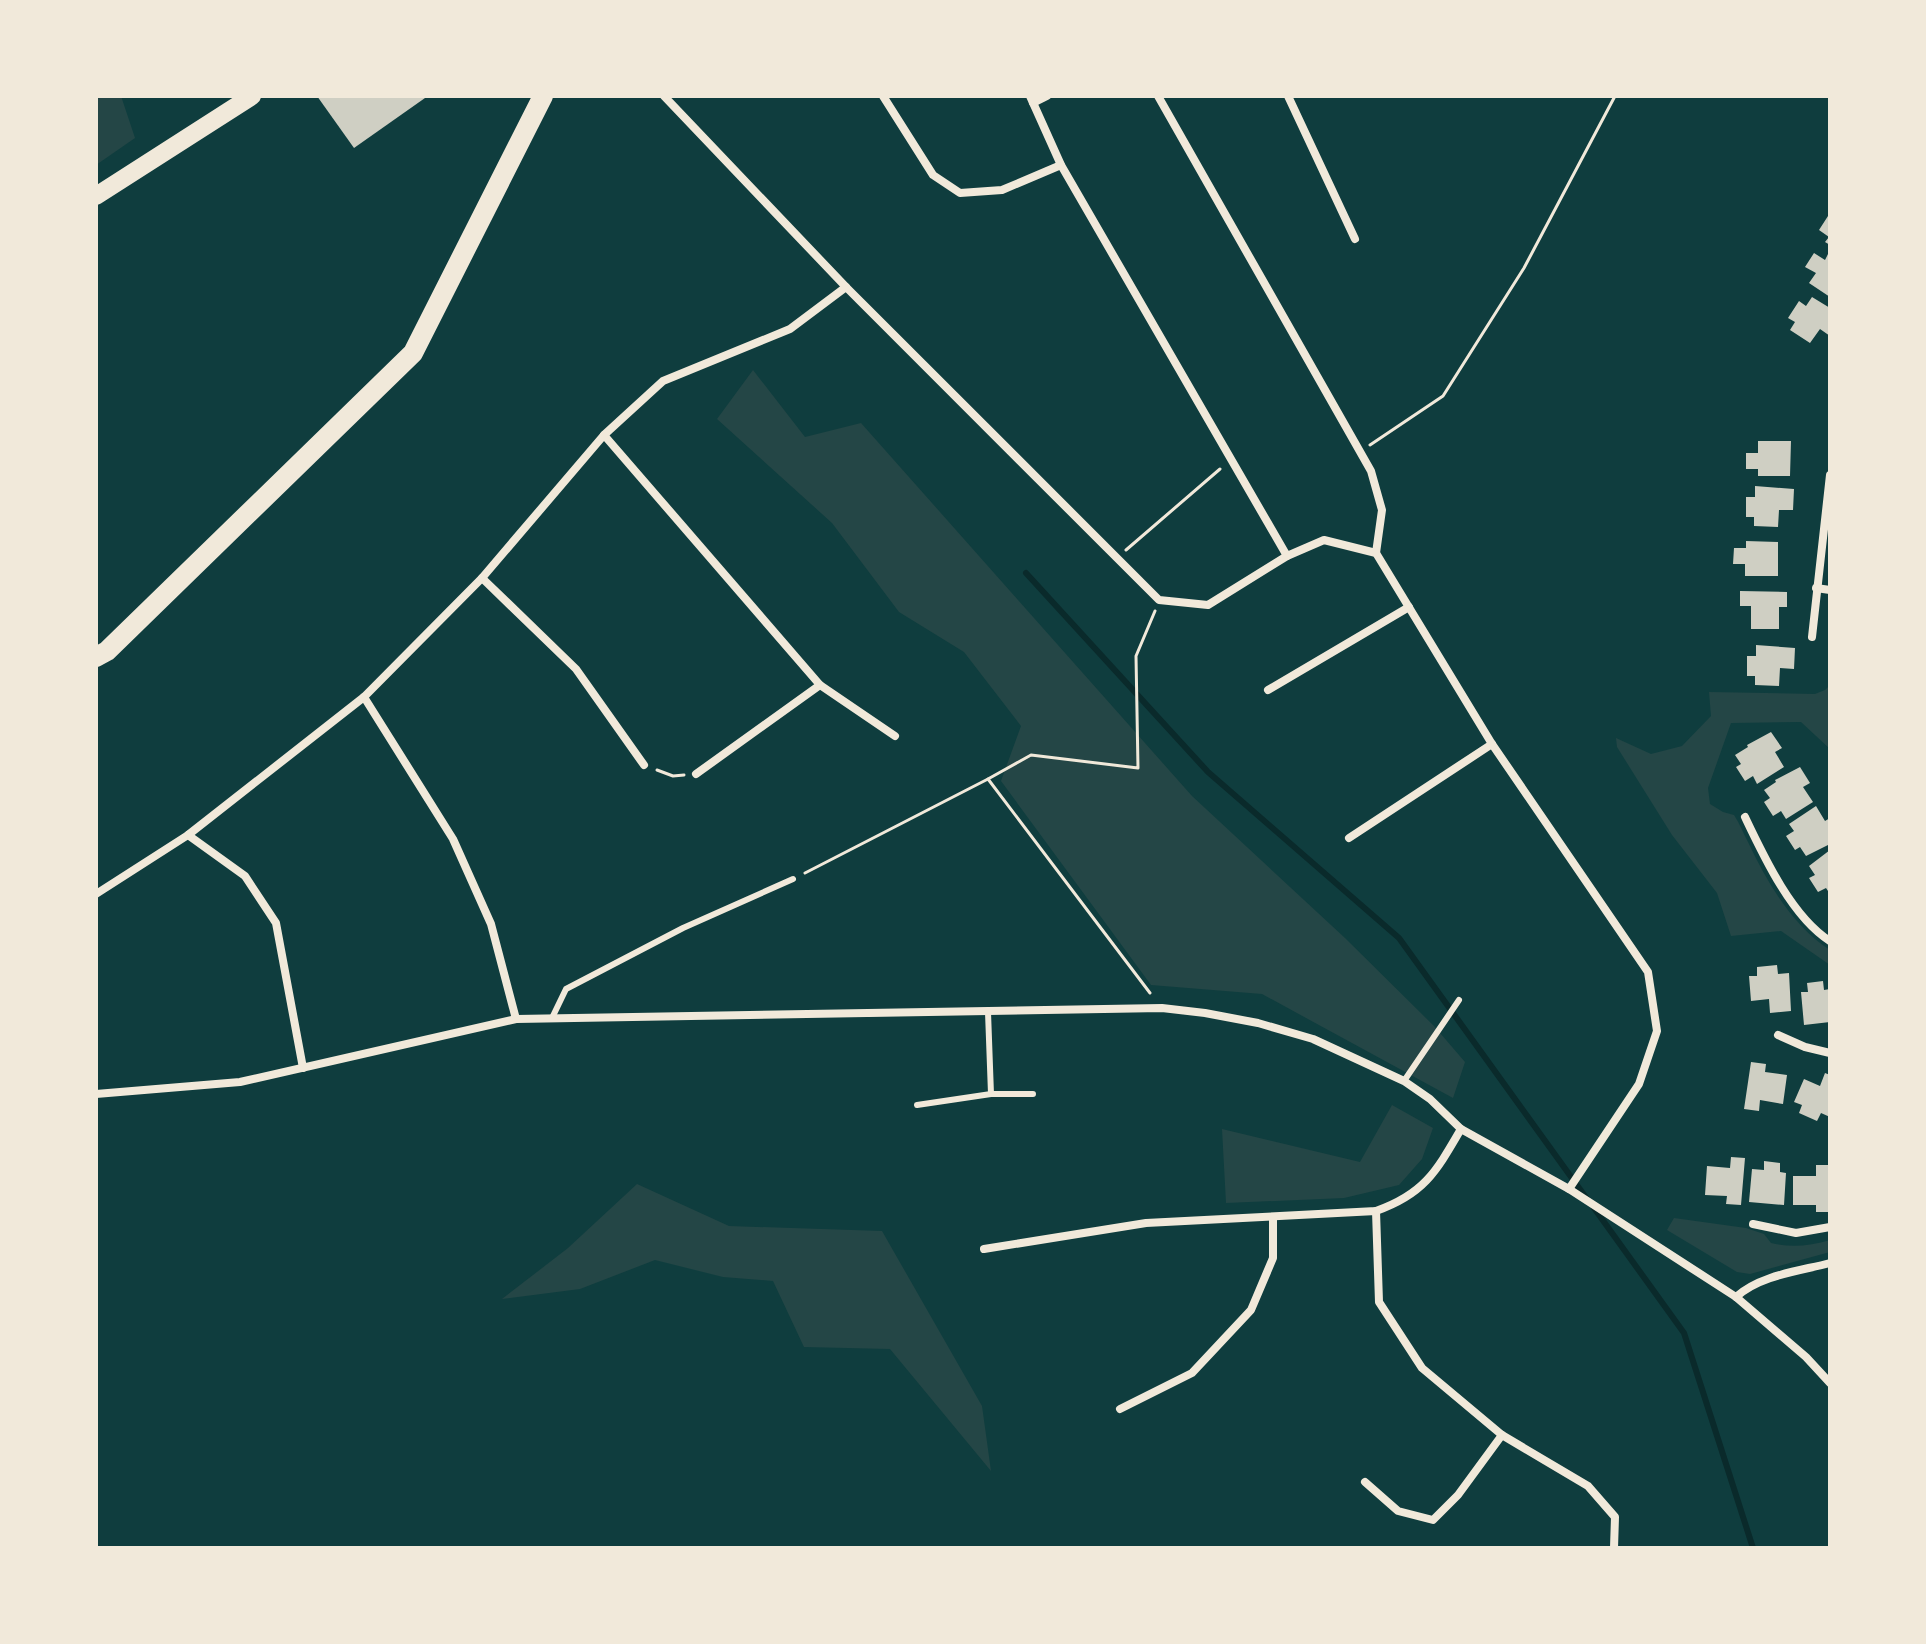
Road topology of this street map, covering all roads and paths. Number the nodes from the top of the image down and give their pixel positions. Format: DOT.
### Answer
graph roads {
  1 [pos="252,96"];
  2 [pos="543,96"];
  3 [pos="664,96"];
  4 [pos="883,96"];
  5 [pos="1047,96"];
  6 [pos="1158,96"];
  7 [pos="1288,96"];
  8 [pos="1615,96"];
  9 [pos="1031,100"];
  10 [pos="1061,165"];
  11 [pos="96,196"];
  12 [pos="1355,239"];
  13 [pos="846,287"];
  14 [pos="604,435"];
  15 [pos="1360,452"];
  16 [pos="1232,459"];
  17 [pos="1830,475"];
  18 [pos="1376,553"];
  19 [pos="1287,556"];
  20 [pos="1117,558"];
  21 [pos="482,578"];
  22 [pos="1816,588"];
  23 [pos="1830,590"];
  24 [pos="1159,600"];
  25 [pos="1409,607"];
  26 [pos="1812,637"];
  27 [pos="96,657"];
  28 [pos="820,685"];
  29 [pos="1268,690"];
  30 [pos="364,697"];
  31 [pos="895,736"];
  32 [pos="1492,744"];
  33 [pos="644,765"];
  34 [pos="696,774"];
  35 [pos="988,779"];
  36 [pos="1745,817"];
  37 [pos="188,835"];
  38 [pos="1349,838"];
  39 [pos="793,879"];
  40 [pos="96,894"];
  41 [pos="1830,941"];
  42 [pos="1459,1000"];
  43 [pos="1162,1008"];
  44 [pos="988,1012"];
  45 [pos="552,1018"];
  46 [pos="516,1019"];
  47 [pos="1778,1035"];
  48 [pos="1830,1053"];
  49 [pos="303,1068"];
  50 [pos="1404,1081"];
  51 [pos="96,1094"];
  52 [pos="991,1094"];
  53 [pos="1033,1094"];
  54 [pos="917,1105"];
  55 [pos="1461,1129"];
  56 [pos="1569,1189"];
  57 [pos="1376,1211"];
  58 [pos="1273,1218"];
  59 [pos="1753,1224"];
  60 [pos="1830,1227"];
  61 [pos="984,1249"];
  62 [pos="1830,1263"];
  63 [pos="1736,1297"];
  64 [pos="1830,1383"];
  65 [pos="1120,1409"];
  66 [pos="1502,1435"];
  67 [pos="1365,1482"];
  68 [pos="1614,1548"];
  1 -- 11 [label="main road"];
  2 -- 27 [label="highway"];
  3 -- 13 [label="street"];
  4 -- 10 [label="street"];
  5 -- 9 [label="street"];
  6 -- 15 [label="street"];
  7 -- 12 [label="street"];
  8 -- 15 [label="path"];
  9 -- 10 [label="street"];
  10 -- 16 [label="street"];
  13 -- 14 [label="street"];
  13 -- 20 [label="street"];
  14 -- 21 [label="street"];
  14 -- 28 [label="street"];
  15 -- 18 [label="street"];
  16 -- 19 [label="street"];
  16 -- 20 [label="path"];
  17 -- 22 [label="street"];
  18 -- 19 [label="street"];
  18 -- 25 [label="street"];
  19 -- 24 [label="street"];
  20 -- 24 [label="street"];
  21 -- 30 [label="street"];
  21 -- 33 [label="street"];
  22 -- 23 [label="street"];
  22 -- 26 [label="street"];
  24 -- 35 [label="path"];
  25 -- 29 [label="street"];
  25 -- 32 [label="street"];
  28 -- 31 [label="street"];
  28 -- 34 [label="street"];
  30 -- 37 [label="street"];
  30 -- 46 [label="street"];
  32 -- 38 [label="street"];
  32 -- 56 [label="street"];
  33 -- 34 [label="path"];
  35 -- 39 [label="path"];
  35 -- 43 [label="path"];
  36 -- 41 [label="street"];
  37 -- 40 [label="street"];
  37 -- 49 [label="street"];
  39 -- 45 [label="lane"];
  42 -- 50 [label="lane"];
  43 -- 44 [label="street"];
  43 -- 50 [label="street"];
  44 -- 45 [label="street"];
  44 -- 52 [label="lane"];
  45 -- 46 [label="street"];
  46 -- 49 [label="street"];
  47 -- 48 [label="street"];
  49 -- 51 [label="street"];
  50 -- 55 [label="street"];
  52 -- 53 [label="lane"];
  52 -- 54 [label="lane"];
  55 -- 56 [label="street"];
  55 -- 57 [label="street"];
  56 -- 63 [label="street"];
  57 -- 58 [label="street"];
  57 -- 66 [label="street"];
  58 -- 61 [label="street"];
  58 -- 65 [label="street"];
  59 -- 60 [label="street"];
  62 -- 63 [label="street"];
  63 -- 64 [label="street"];
  66 -- 67 [label="street"];
  66 -- 68 [label="street"];
}
